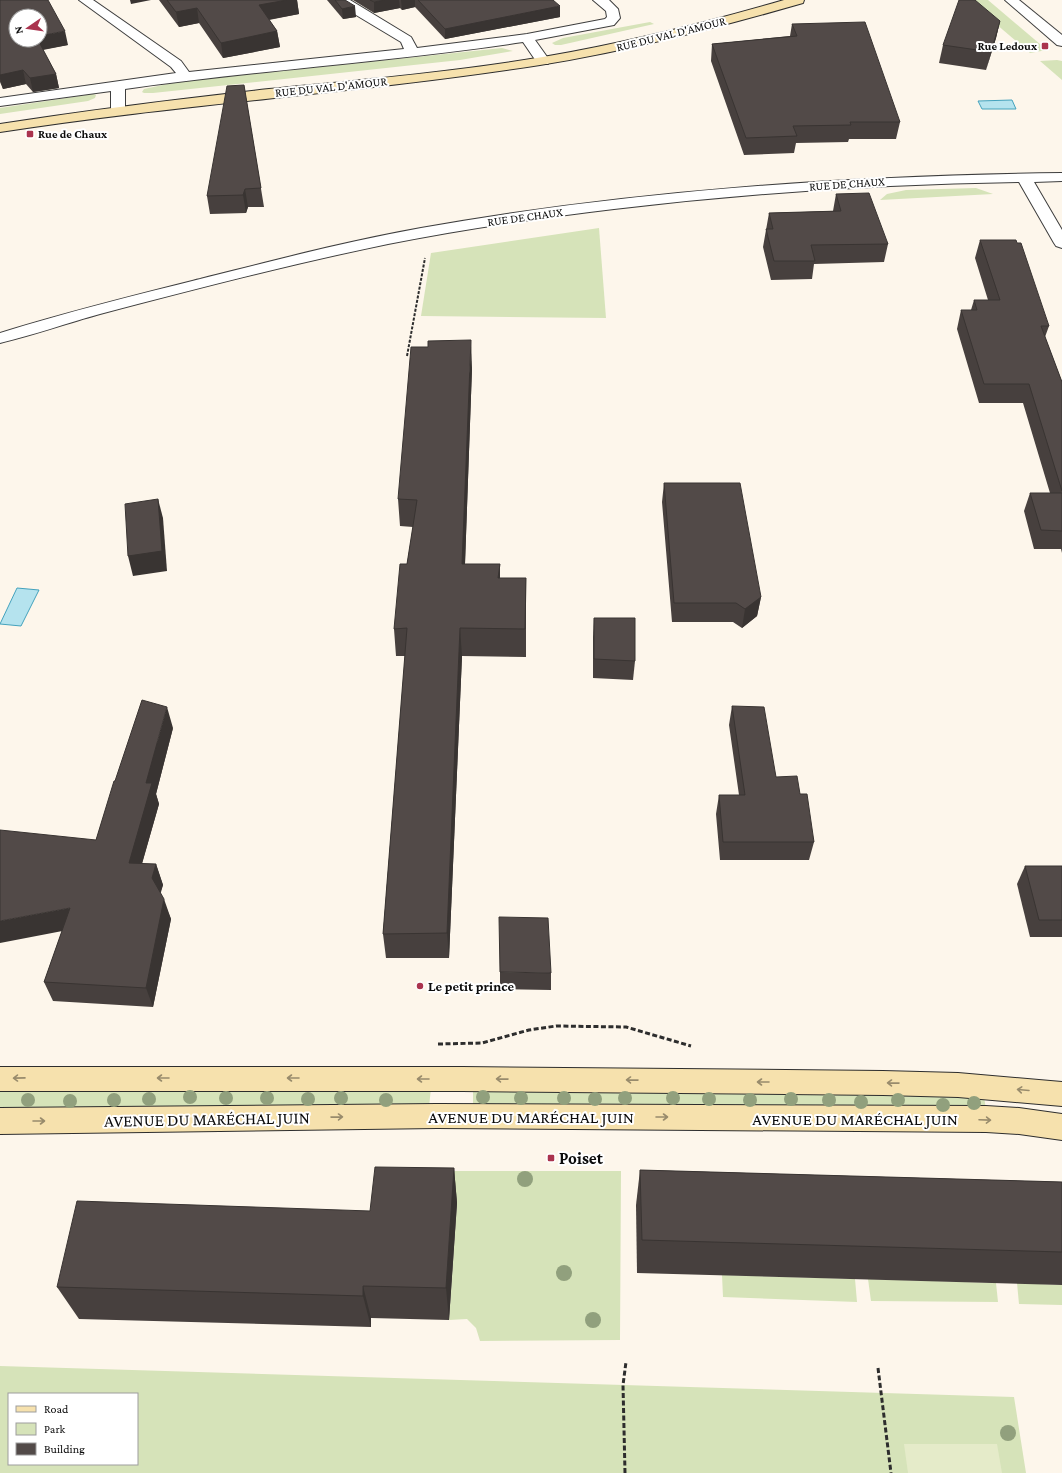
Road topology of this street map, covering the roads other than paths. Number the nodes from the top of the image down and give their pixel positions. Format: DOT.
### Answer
graph roads {
  1 [pos="85,0"];
  2 [pos="342,0"];
  3 [pos="599,0"];
  4 [pos="798,0"];
  5 [pos="1011,0"];
  6 [pos="527,38"];
  7 [pos="1062,42"];
  8 [pos="412,54"];
  9 [pos="543,61"];
  10 [pos="185,76"];
  11 [pos="118,85"];
  12 [pos="0,102"];
  13 [pos="118,110"];
  14 [pos="0,128"];
  15 [pos="1062,177"];
  16 [pos="1024,178"];
  17 [pos="1062,243"];
  18 [pos="0,338"];
  19 [pos="0,1079"];
  20 [pos="1062,1094"];
  21 [pos="0,1121"];
  22 [pos="1062,1127"];
  1 -- 10 [label="street"];
  2 -- 8 [label="street"];
  3 -- 6 [label="street, RUE DU VAL D'AMOUR"];
  4 -- 9 [label="main road, RUE DU VAL D'AMOUR"];
  5 -- 7 [label="street"];
  6 -- 8 [label="street, RUE DU VAL D'AMOUR"];
  6 -- 9 [label="street"];
  8 -- 10 [label="street, RUE DU VAL D'AMOUR"];
  9 -- 13 [label="main road, RUE DU VAL D'AMOUR"];
  10 -- 11 [label="street, RUE DU VAL D'AMOUR"];
  11 -- 12 [label="street, RUE DU VAL D'AMOUR"];
  11 -- 13 [label="street"];
  13 -- 14 [label="main road, RUE DU VAL D'AMOUR"];
  15 -- 16 [label="street, RUE DE CHAUX"];
  16 -- 17 [label="street"];
  16 -- 18 [label="street, RUE DE CHAUX"];
  20 -- 19 [label="main road, one-way"];
  21 -- 22 [label="main road, AVENUE DU MARÉCHAL JUIN, one-way"];
}
